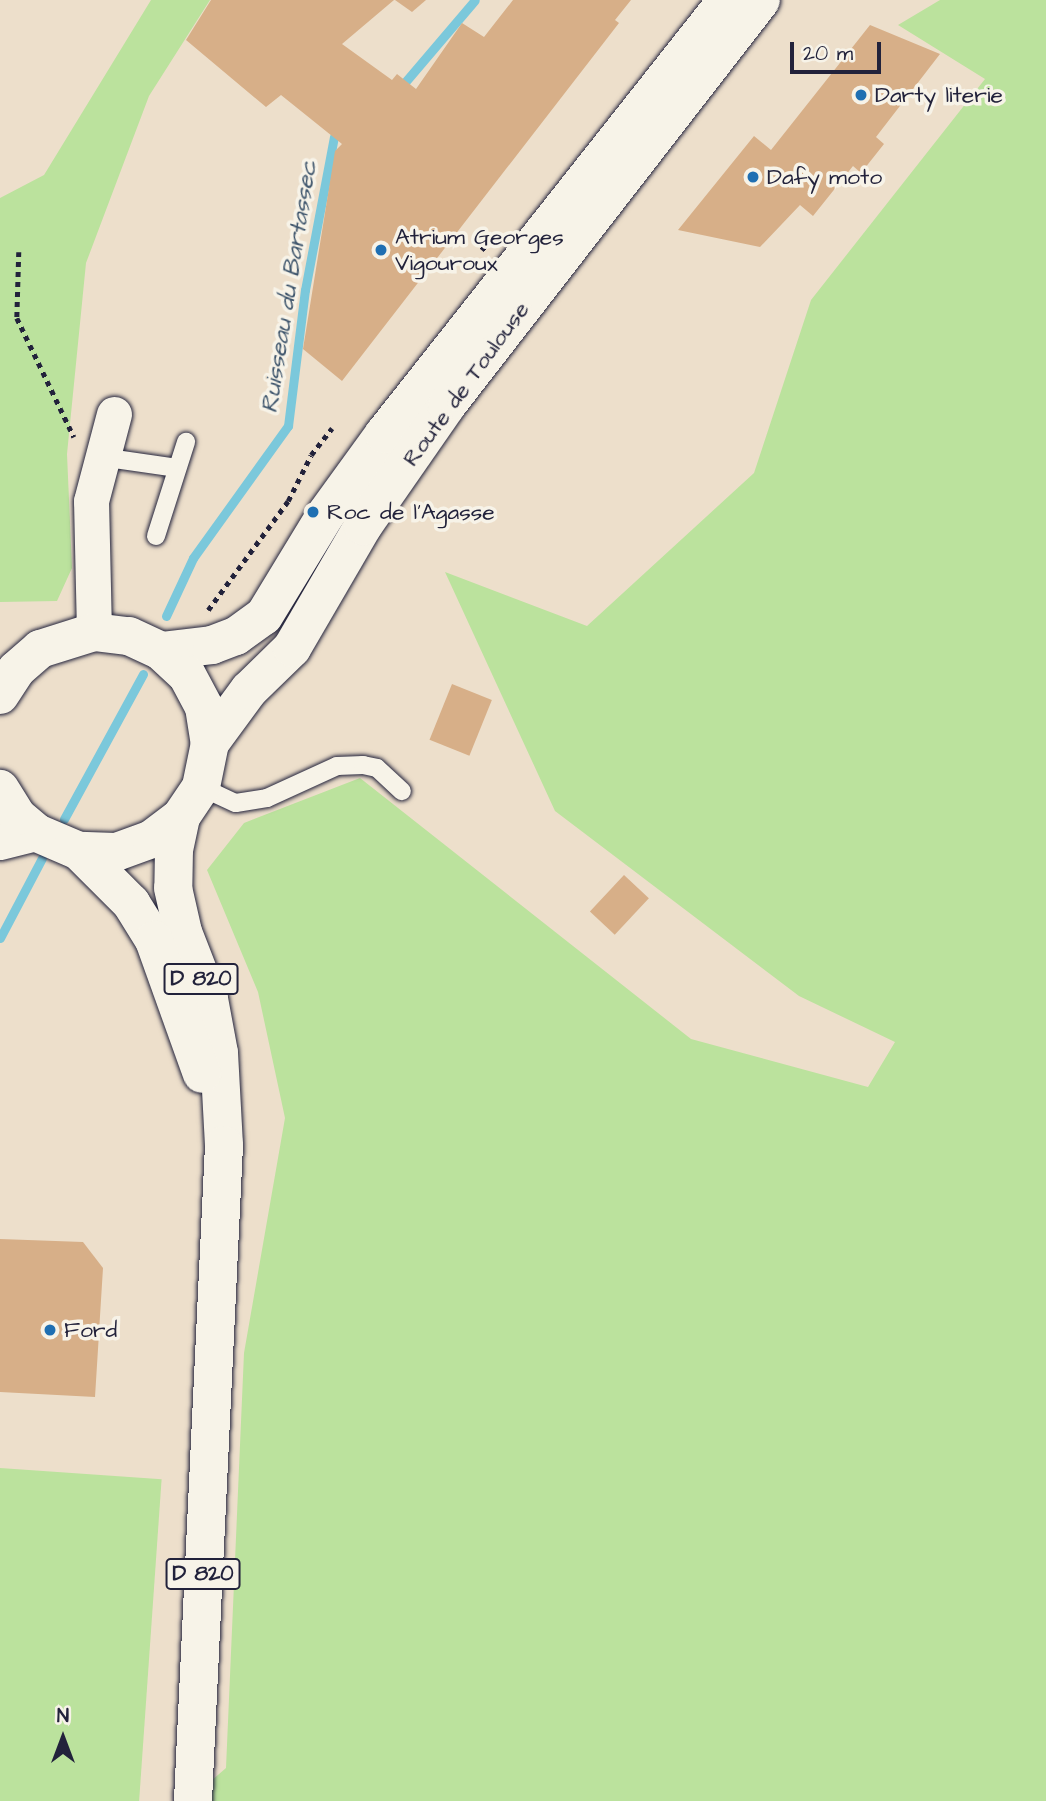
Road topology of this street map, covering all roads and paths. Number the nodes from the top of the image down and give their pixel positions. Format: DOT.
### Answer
graph roads {
  1 [pos="727,0"];
  2 [pos="761,0"];
  3 [pos="660,107"];
  4 [pos="19,252"];
  5 [pos="114,414"];
  6 [pos="331,428"];
  7 [pos="186,442"];
  8 [pos="101,457"];
  9 [pos="177,468"];
  10 [pos="156,536"];
  11 [pos="94,632"];
  12 [pos="0,647"];
  13 [pos="40,649"];
  14 [pos="169,650"];
  15 [pos="0,695"];
  16 [pos="210,743"];
  17 [pos="0,789"];
  18 [pos="402,791"];
  19 [pos="191,802"];
  20 [pos="37,833"];
  21 [pos="0,842"];
  22 [pos="79,850"];
  23 [pos="225,1145"];
  24 [pos="193,1801"];
  1 -- 3 [label="main road, Route de Toulouse"];
  2 -- 3 [label="main road, Route de Toulouse"];
  3 -- 14 [label="main road, Route de Toulouse"];
  3 -- 16 [label="main road, Route de Toulouse"];
  4 -- 8 [label="path"];
  5 -- 8 [label="street"];
  6 -- 14 [label="path"];
  7 -- 9 [label="lane"];
  8 -- 9 [label="lane"];
  8 -- 11 [label="street"];
  9 -- 10 [label="lane"];
  11 -- 13 [label="main road"];
  11 -- 14 [label="main road"];
  12 -- 13 [label="main road"];
  13 -- 15 [label="main road"];
  14 -- 16 [label="main road"];
  16 -- 19 [label="main road"];
  17 -- 20 [label="main road"];
  18 -- 19 [label="lane"];
  19 -- 22 [label="main road"];
  19 -- 23 [label="main road, D 820"];
  20 -- 21 [label="street"];
  20 -- 22 [label="main road"];
  22 -- 23 [label="main road, D 820"];
  23 -- 24 [label="main road, D 820"];
}
